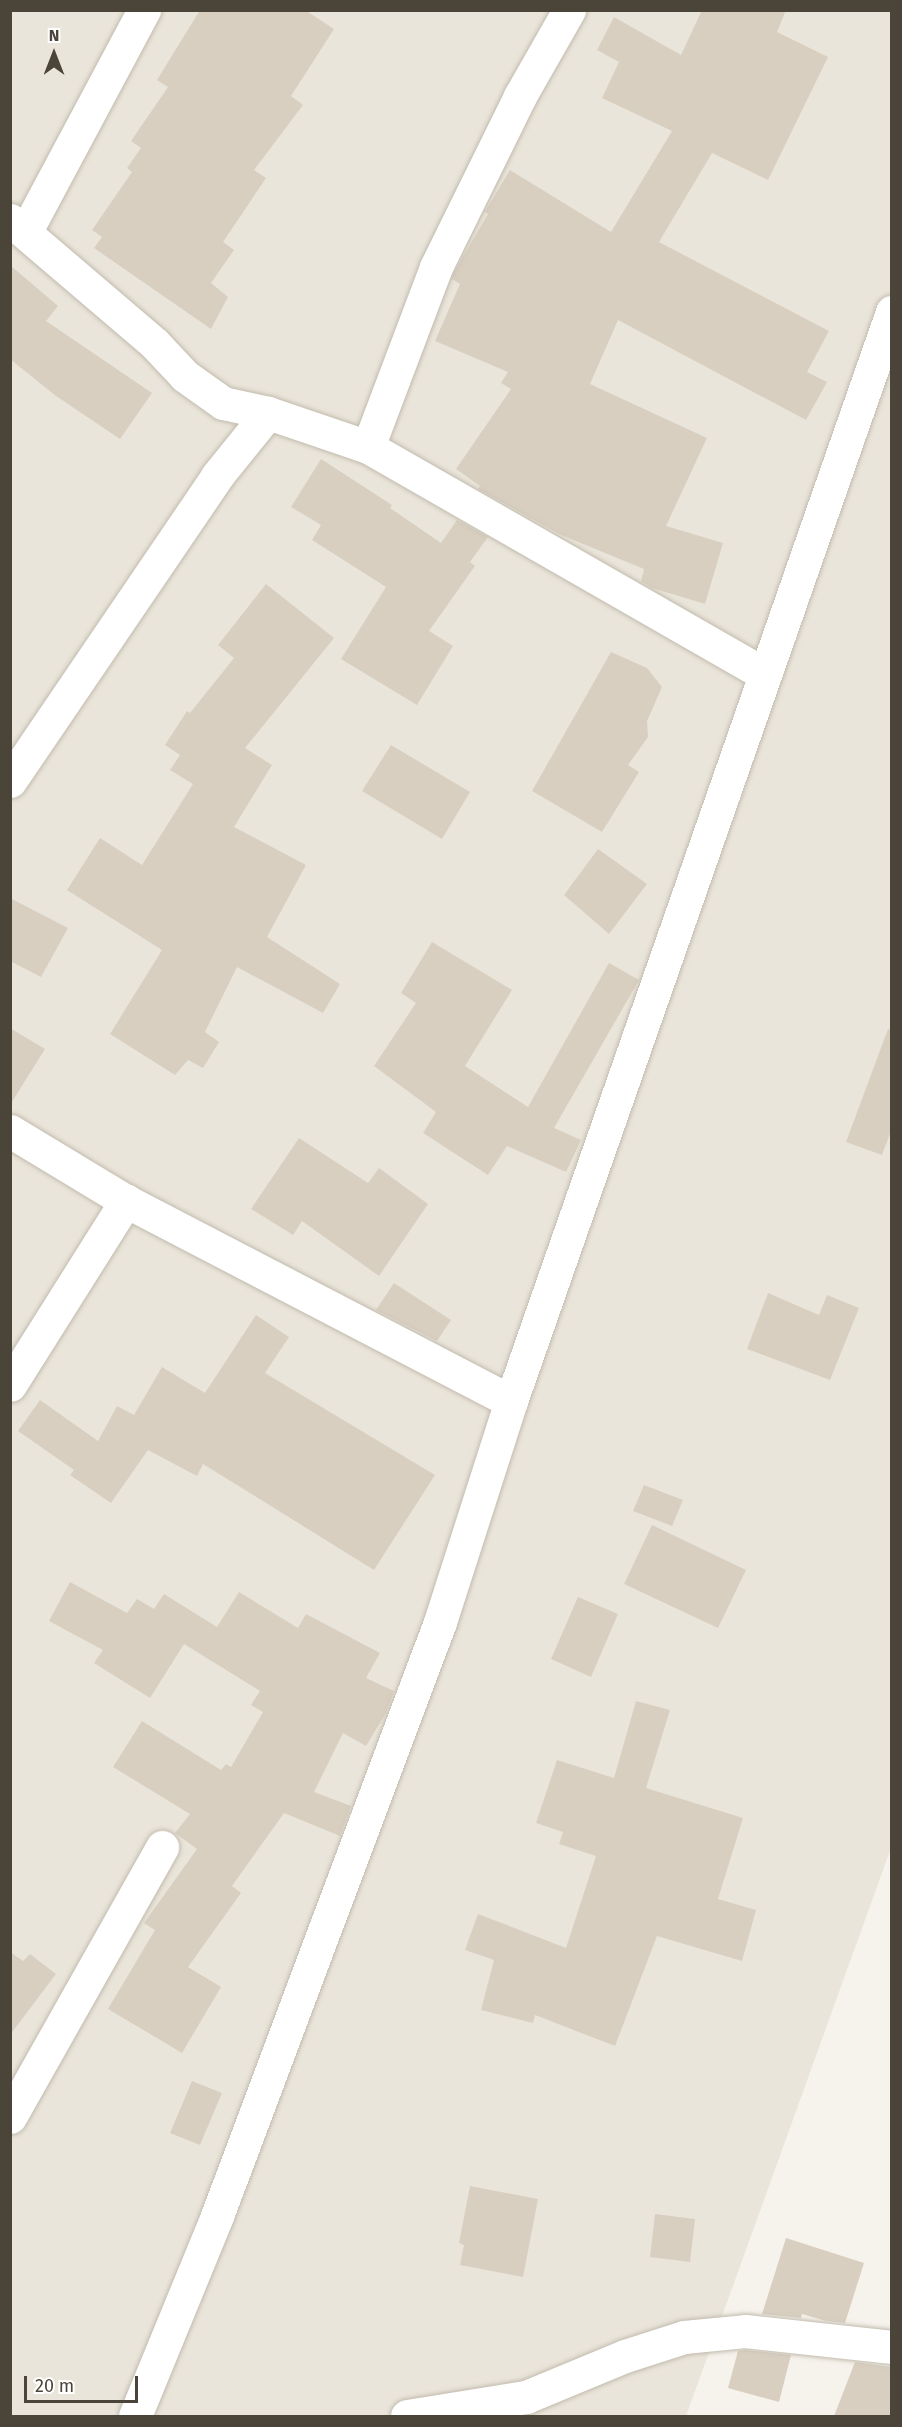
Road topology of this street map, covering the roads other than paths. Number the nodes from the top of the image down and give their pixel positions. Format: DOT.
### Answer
graph roads {
  1 [pos="144,10"];
  2 [pos="569,10"];
  3 [pos="18,225"];
  4 [pos="891,312"];
  5 [pos="268,413"];
  6 [pos="368,447"];
  7 [pos="765,674"];
  8 [pos="10,781"];
  9 [pos="10,1131"];
  10 [pos="126,1201"];
  11 [pos="10,1385"];
  12 [pos="511,1401"];
  13 [pos="162,1847"];
  14 [pos="10,2117"];
  15 [pos="891,2347"];
  16 [pos="135,2416"];
  17 [pos="407,2416"];
  1 -- 3 [label="street"];
  2 -- 6 [label="street"];
  3 -- 5 [label="street"];
  4 -- 7 [label="street"];
  5 -- 6 [label="street"];
  5 -- 8 [label="street"];
  6 -- 7 [label="street"];
  7 -- 12 [label="street"];
  9 -- 10 [label="street"];
  10 -- 11 [label="street"];
  10 -- 12 [label="street"];
  12 -- 16 [label="street"];
  13 -- 14 [label="street"];
  15 -- 17 [label="street"];
}
